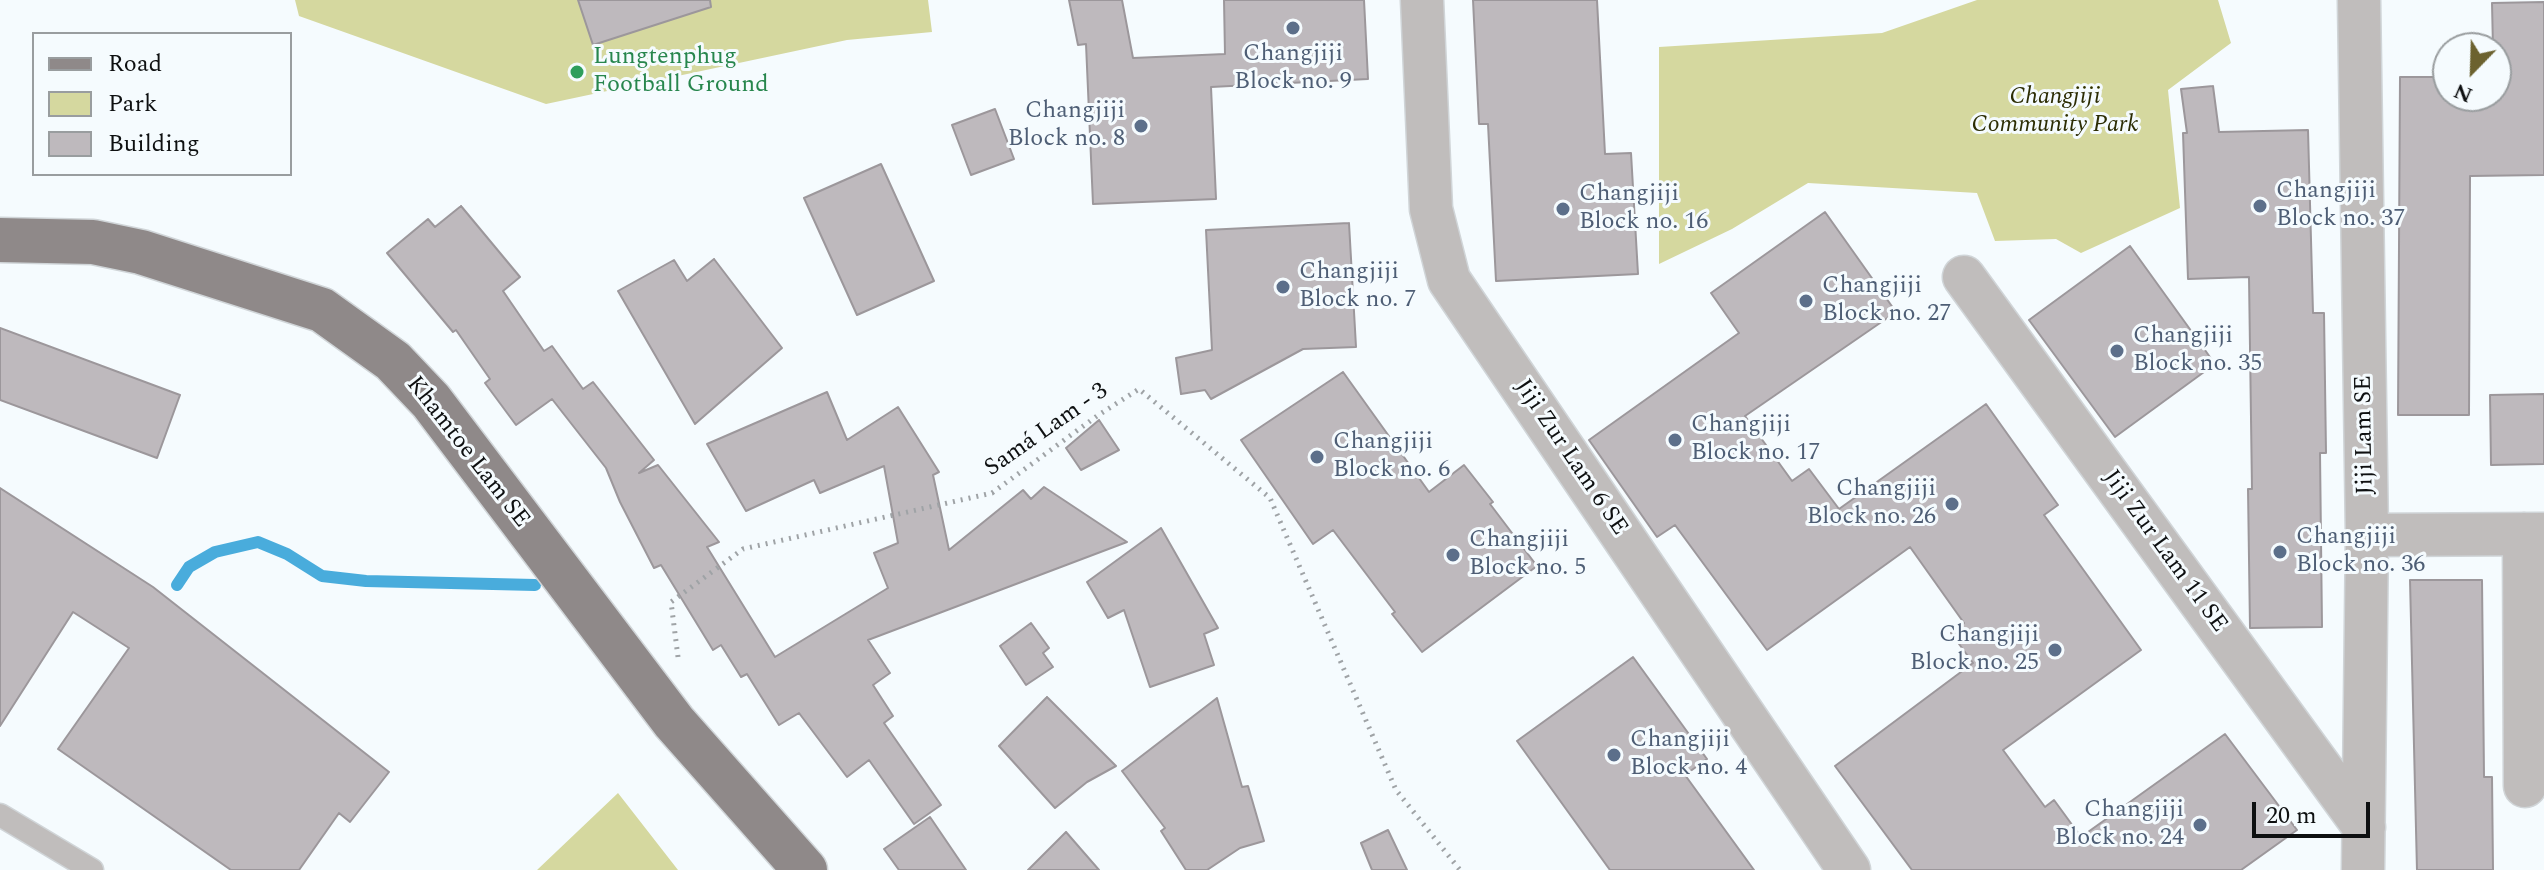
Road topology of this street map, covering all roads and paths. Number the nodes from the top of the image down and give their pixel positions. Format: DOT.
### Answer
graph roads {
  1 [pos="1422,0"];
  2 [pos="2359,0"];
  3 [pos="0,240"];
  4 [pos="1964,277"];
  5 [pos="2534,534"];
  6 [pos="2367,535"];
  7 [pos="674,722"];
  8 [pos="2525,786"];
  9 [pos="0,815"];
  10 [pos="2364,827"];
  11 [pos="92,870"];
  12 [pos="805,870"];
  13 [pos="1460,870"];
  14 [pos="1849,870"];
  15 [pos="2363,870"];
  1 -- 14 [label="street, Jiji Zur Lam 6 SE"];
  2 -- 6 [label="street, Jiji Lam SE"];
  3 -- 7 [label="main road, Khamtoe Lam SE"];
  4 -- 10 [label="street, Jiji Zur Lam 11 SE"];
  5 -- 6 [label="street"];
  5 -- 8 [label="street"];
  6 -- 10 [label="street, Jiji Lam SE"];
  7 -- 12 [label="main road, Khamtoe Lam SE"];
  7 -- 13 [label="path, Samá Lam - 3"];
  9 -- 11 [label="lane"];
  10 -- 15 [label="street, Jiji Lam SE"];
}
